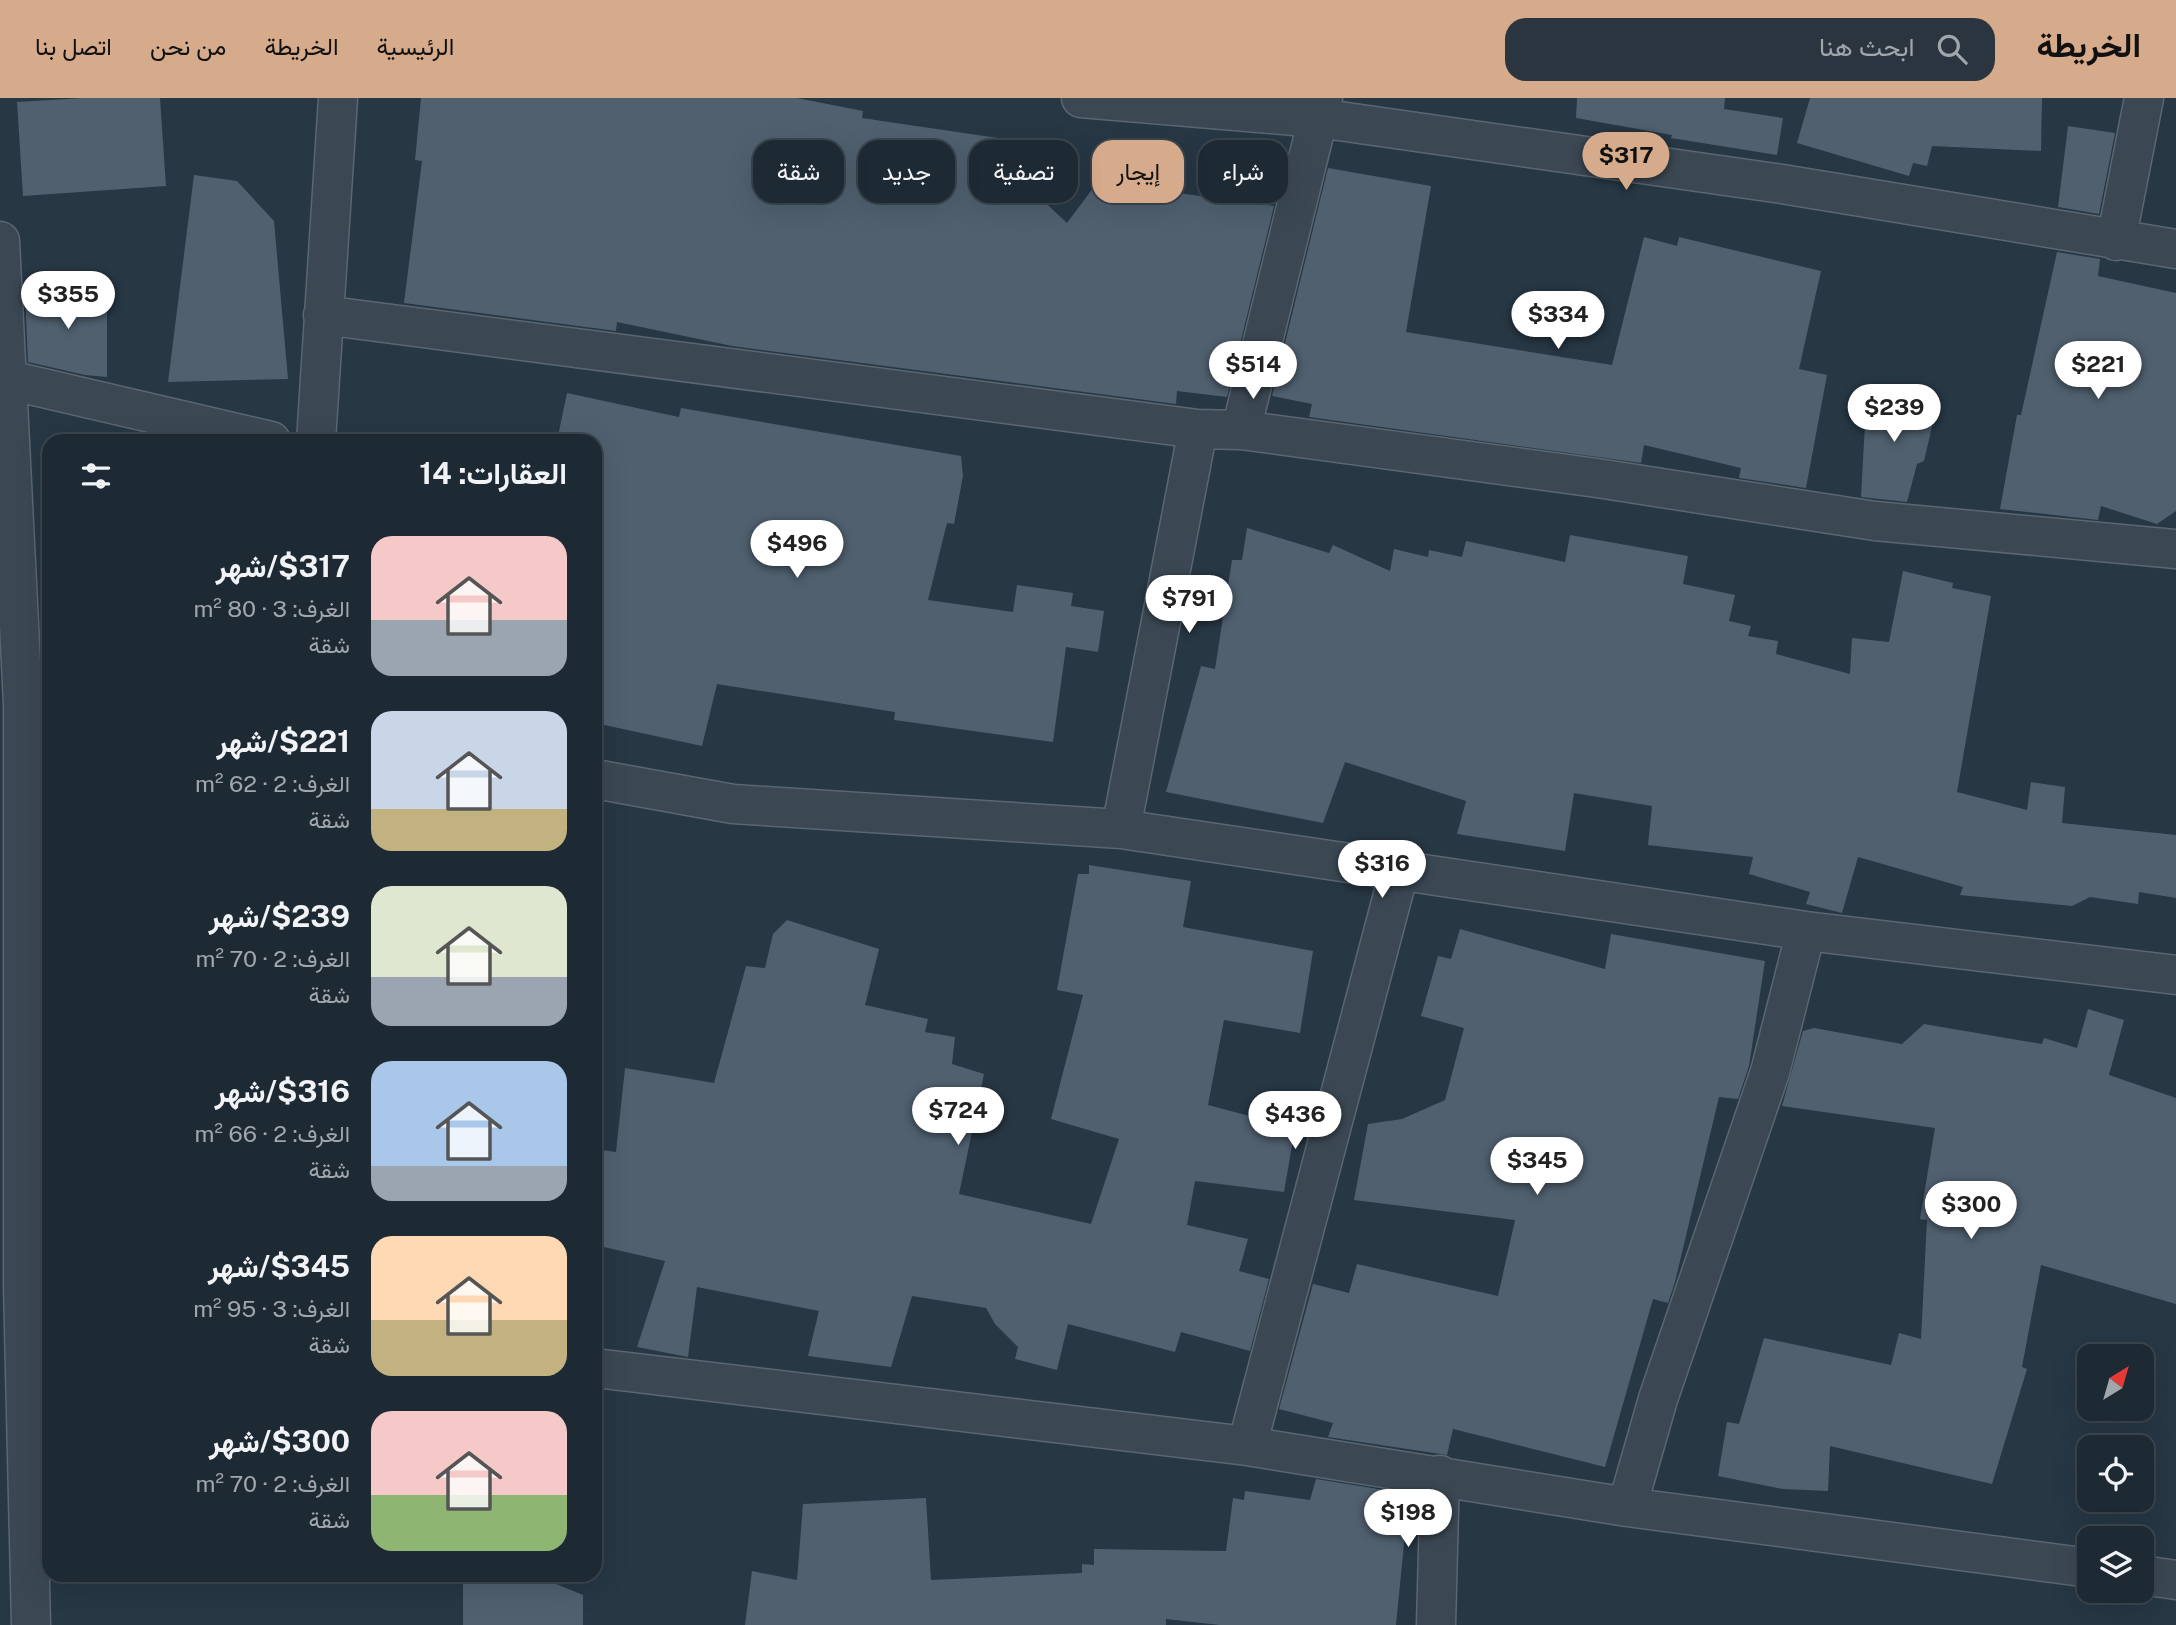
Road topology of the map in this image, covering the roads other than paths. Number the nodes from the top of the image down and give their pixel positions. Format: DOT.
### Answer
graph roads {
  1 [pos="338,98"];
  2 [pos="1081,98"];
  3 [pos="2144,98"];
  4 [pos="1320,108"];
  5 [pos="0,241"];
  6 [pos="2116,241"];
  7 [pos="2176,249"];
  8 [pos="323,315"];
  9 [pos="2,379"];
  10 [pos="1198,429"];
  11 [pos="1241,429"];
  12 [pos="241,434"];
  13 [pos="316,434"];
  14 [pos="2176,549"];
  15 [pos="36,705"];
  16 [pos="602,780"];
  17 [pos="1121,829"];
  18 [pos="1399,872"];
  19 [pos="1806,931"];
  20 [pos="2176,975"];
  21 [pos="12,1067"];
  22 [pos="36,1288"];
  23 [pos="602,1369"];
  24 [pos="1247,1446"];
  25 [pos="1440,1475"];
  26 [pos="1628,1507"];
  27 [pos="2077,1567"];
  28 [pos="2154,1577"];
  29 [pos="2176,1580"];
  30 [pos="20,1602"];
  31 [pos="1436,1625"];
  1 -- 8 [label="street"];
  2 -- 4 [label="street"];
  3 -- 6 [label="street"];
  4 -- 6 [label="street"];
  4 -- 11 [label="street"];
  5 -- 9 [label="street"];
  6 -- 7 [label="street"];
  8 -- 10 [label="street"];
  8 -- 13 [label="street"];
  9 -- 12 [label="street"];
  9 -- 15 [label="street"];
  10 -- 11 [label="street"];
  10 -- 17 [label="street"];
  11 -- 14 [label="street"];
  15 -- 21 [label="street"];
  16 -- 17 [label="street"];
  17 -- 18 [label="street"];
  18 -- 19 [label="street"];
  18 -- 24 [label="street"];
  19 -- 20 [label="street"];
  19 -- 26 [label="street"];
  21 -- 22 [label="street"];
  22 -- 30 [label="street"];
  23 -- 24 [label="street"];
  24 -- 25 [label="street"];
  25 -- 26 [label="street"];
  25 -- 31 [label="street"];
  26 -- 27 [label="street"];
  28 -- 29 [label="street"];
}
